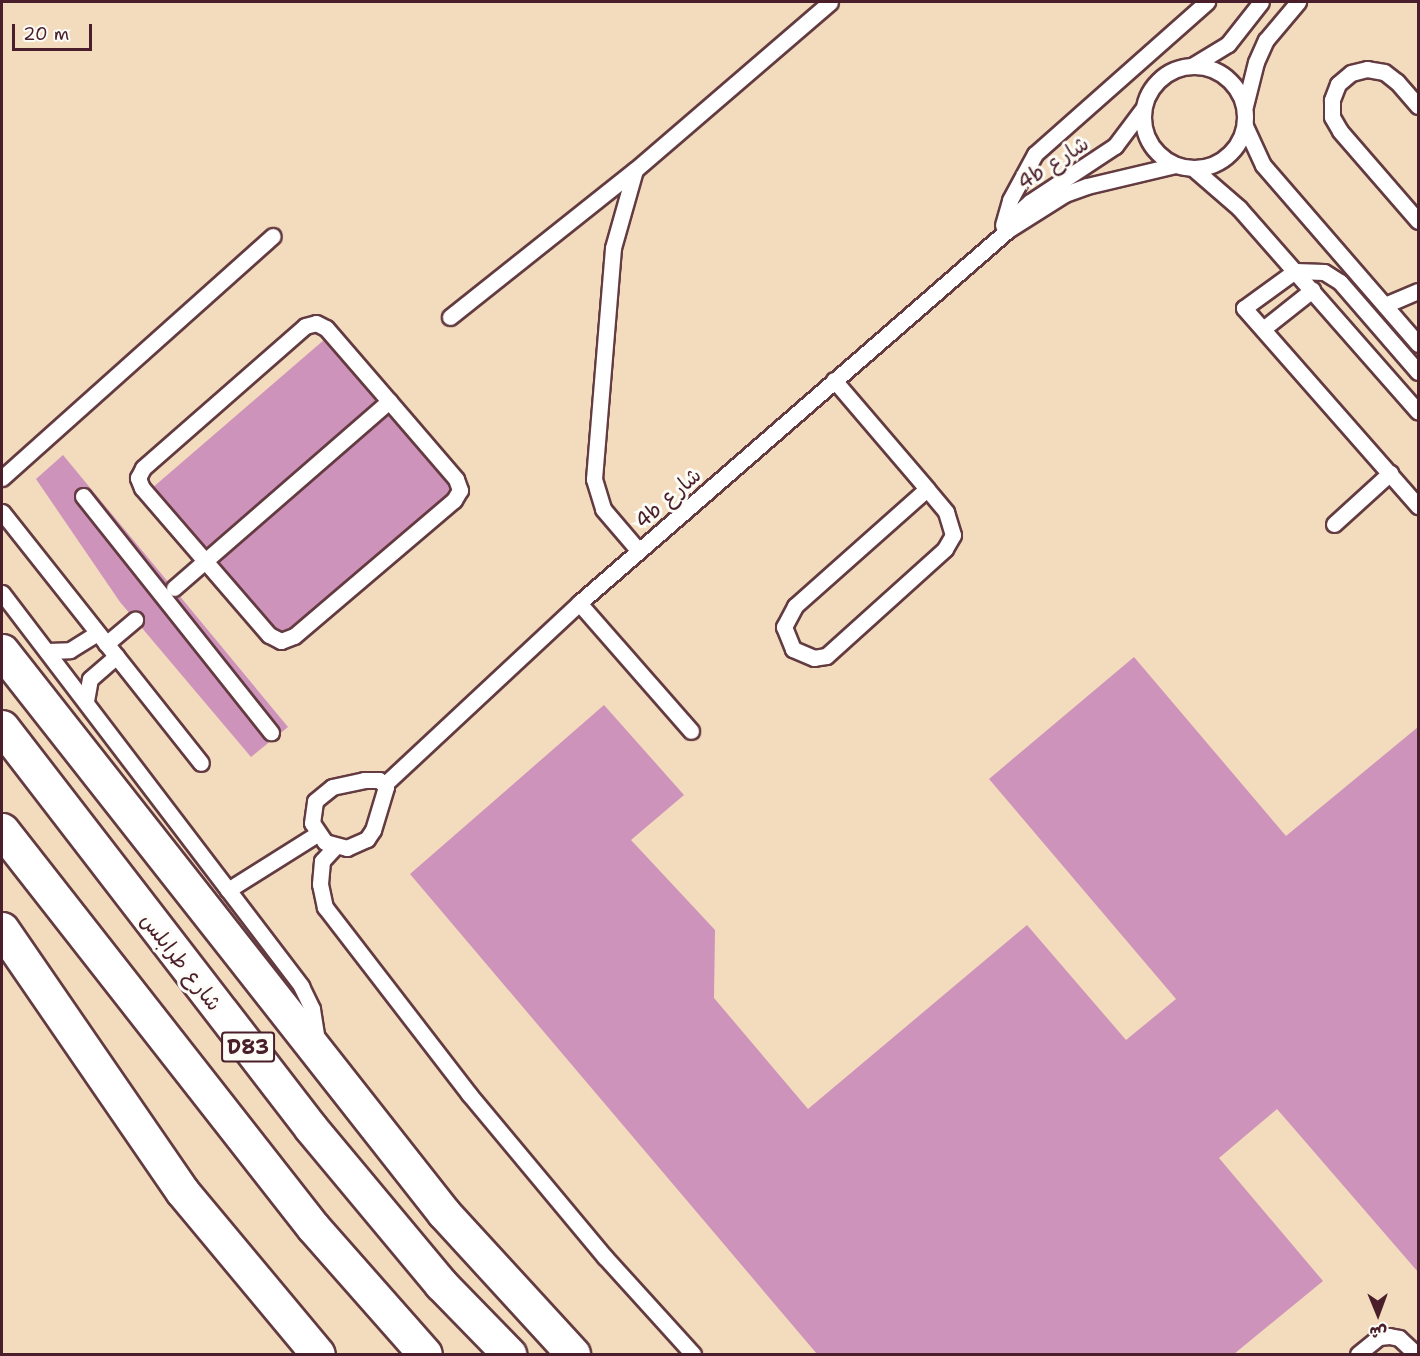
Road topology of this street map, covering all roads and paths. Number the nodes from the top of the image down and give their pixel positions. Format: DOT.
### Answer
graph roads {
  1 [pos="830,2"];
  2 [pos="1207,2"];
  3 [pos="1261,2"];
  4 [pos="1298,2"];
  5 [pos="1192,66"];
  6 [pos="1419,106"];
  7 [pos="1143,109"];
  8 [pos="1244,109"];
  9 [pos="1245,126"];
  10 [pos="1176,165"];
  11 [pos="1194,169"];
  12 [pos="635,170"];
  13 [pos="1419,221"];
  14 [pos="1003,225"];
  15 [pos="273,236"];
  16 [pos="985,250"];
  17 [pos="1295,271"];
  18 [pos="1312,290"];
  19 [pos="1419,291"];
  20 [pos="1385,305"];
  21 [pos="450,317"];
  22 [pos="1263,329"];
  23 [pos="1419,344"];
  24 [pos="1419,372"];
  25 [pos="834,381"];
  26 [pos="389,401"];
  27 [pos="1419,412"];
  28 [pos="1390,473"];
  29 [pos="2,478"];
  30 [pos="927,489"];
  31 [pos="83,496"];
  32 [pos="1419,506"];
  33 [pos="2,512"];
  34 [pos="1334,524"];
  35 [pos="639,551"];
  36 [pos="205,561"];
  37 [pos="174,588"];
  38 [pos="2,592"];
  39 [pos="579,603"];
  40 [pos="135,620"];
  41 [pos="101,638"];
  42 [pos="2,651"];
  43 [pos="47,651"];
  44 [pos="116,656"];
  45 [pos="86,701"];
  46 [pos="2,727"];
  47 [pos="692,731"];
  48 [pos="271,732"];
  49 [pos="201,763"];
  50 [pos="385,784"];
  51 [pos="2,830"];
  52 [pos="317,834"];
  53 [pos="335,847"];
  54 [pos="228,890"];
  55 [pos="2,929"];
  56 [pos="318,1054"];
  57 [pos="318,1354"];
  58 [pos="425,1354"];
  59 [pos="509,1354"];
  60 [pos="573,1354"];
  61 [pos="693,1354"];
  62 [pos="1358,1354"];
  63 [pos="1416,1354"];
  1 -- 12 [label="lane"];
  2 -- 14 [label="lane"];
  3 -- 5 [label="lane, 4b شارع"];
  4 -- 8 [label="lane"];
  5 -- 7 [label="lane, 4b شارع"];
  5 -- 8 [label="lane"];
  6 -- 13 [label="lane"];
  7 -- 10 [label="lane, 4b شارع"];
  7 -- 14 [label="lane, 4b شارع"];
  8 -- 9 [label="lane"];
  9 -- 11 [label="lane"];
  9 -- 20 [label="lane"];
  10 -- 11 [label="lane, 4b شارع"];
  10 -- 16 [label="lane, 4b شارع"];
  11 -- 17 [label="lane"];
  12 -- 21 [label="lane"];
  12 -- 35 [label="lane"];
  14 -- 16 [label="lane, 4b شارع"];
  15 -- 29 [label="lane"];
  16 -- 25 [label="lane, 4b شارع"];
  17 -- 18 [label="lane"];
  17 -- 22 [label="lane"];
  17 -- 24 [label="lane"];
  18 -- 22 [label="lane"];
  18 -- 27 [label="lane"];
  19 -- 20 [label="lane"];
  20 -- 23 [label="lane"];
  22 -- 28 [label="lane"];
  25 -- 30 [label="lane"];
  25 -- 35 [label="lane, 4b شارع"];
  26 -- 36 [label="lane"];
  26 -- 36 [label="lane"];
  26 -- 36 [label="lane"];
  28 -- 32 [label="lane"];
  28 -- 34 [label="lane"];
  30 -- 30 [label="lane"];
  31 -- 48 [label="lane"];
  33 -- 41 [label="lane"];
  35 -- 39 [label="lane, 4b شارع"];
  36 -- 37 [label="lane"];
  38 -- 43 [label="lane"];
  39 -- 47 [label="lane"];
  39 -- 50 [label="lane, 4b شارع"];
  40 -- 41 [label="lane"];
  41 -- 43 [label="lane"];
  41 -- 44 [label="lane"];
  42 -- 56 [label="highway"];
  43 -- 45 [label="lane"];
  44 -- 45 [label="lane"];
  44 -- 49 [label="lane"];
  45 -- 54 [label="lane"];
  46 -- 59 [label="highway, شارع طرابلس / D83"];
  50 -- 52 [label="lane"];
  50 -- 53 [label="lane"];
  51 -- 58 [label="highway, D83"];
  52 -- 53 [label="lane"];
  52 -- 54 [label="lane"];
  53 -- 61 [label="lane"];
  54 -- 56 [label="lane"];
  55 -- 57 [label="highway"];
  56 -- 60 [label="highway"];
  62 -- 63 [label="lane"];
}
